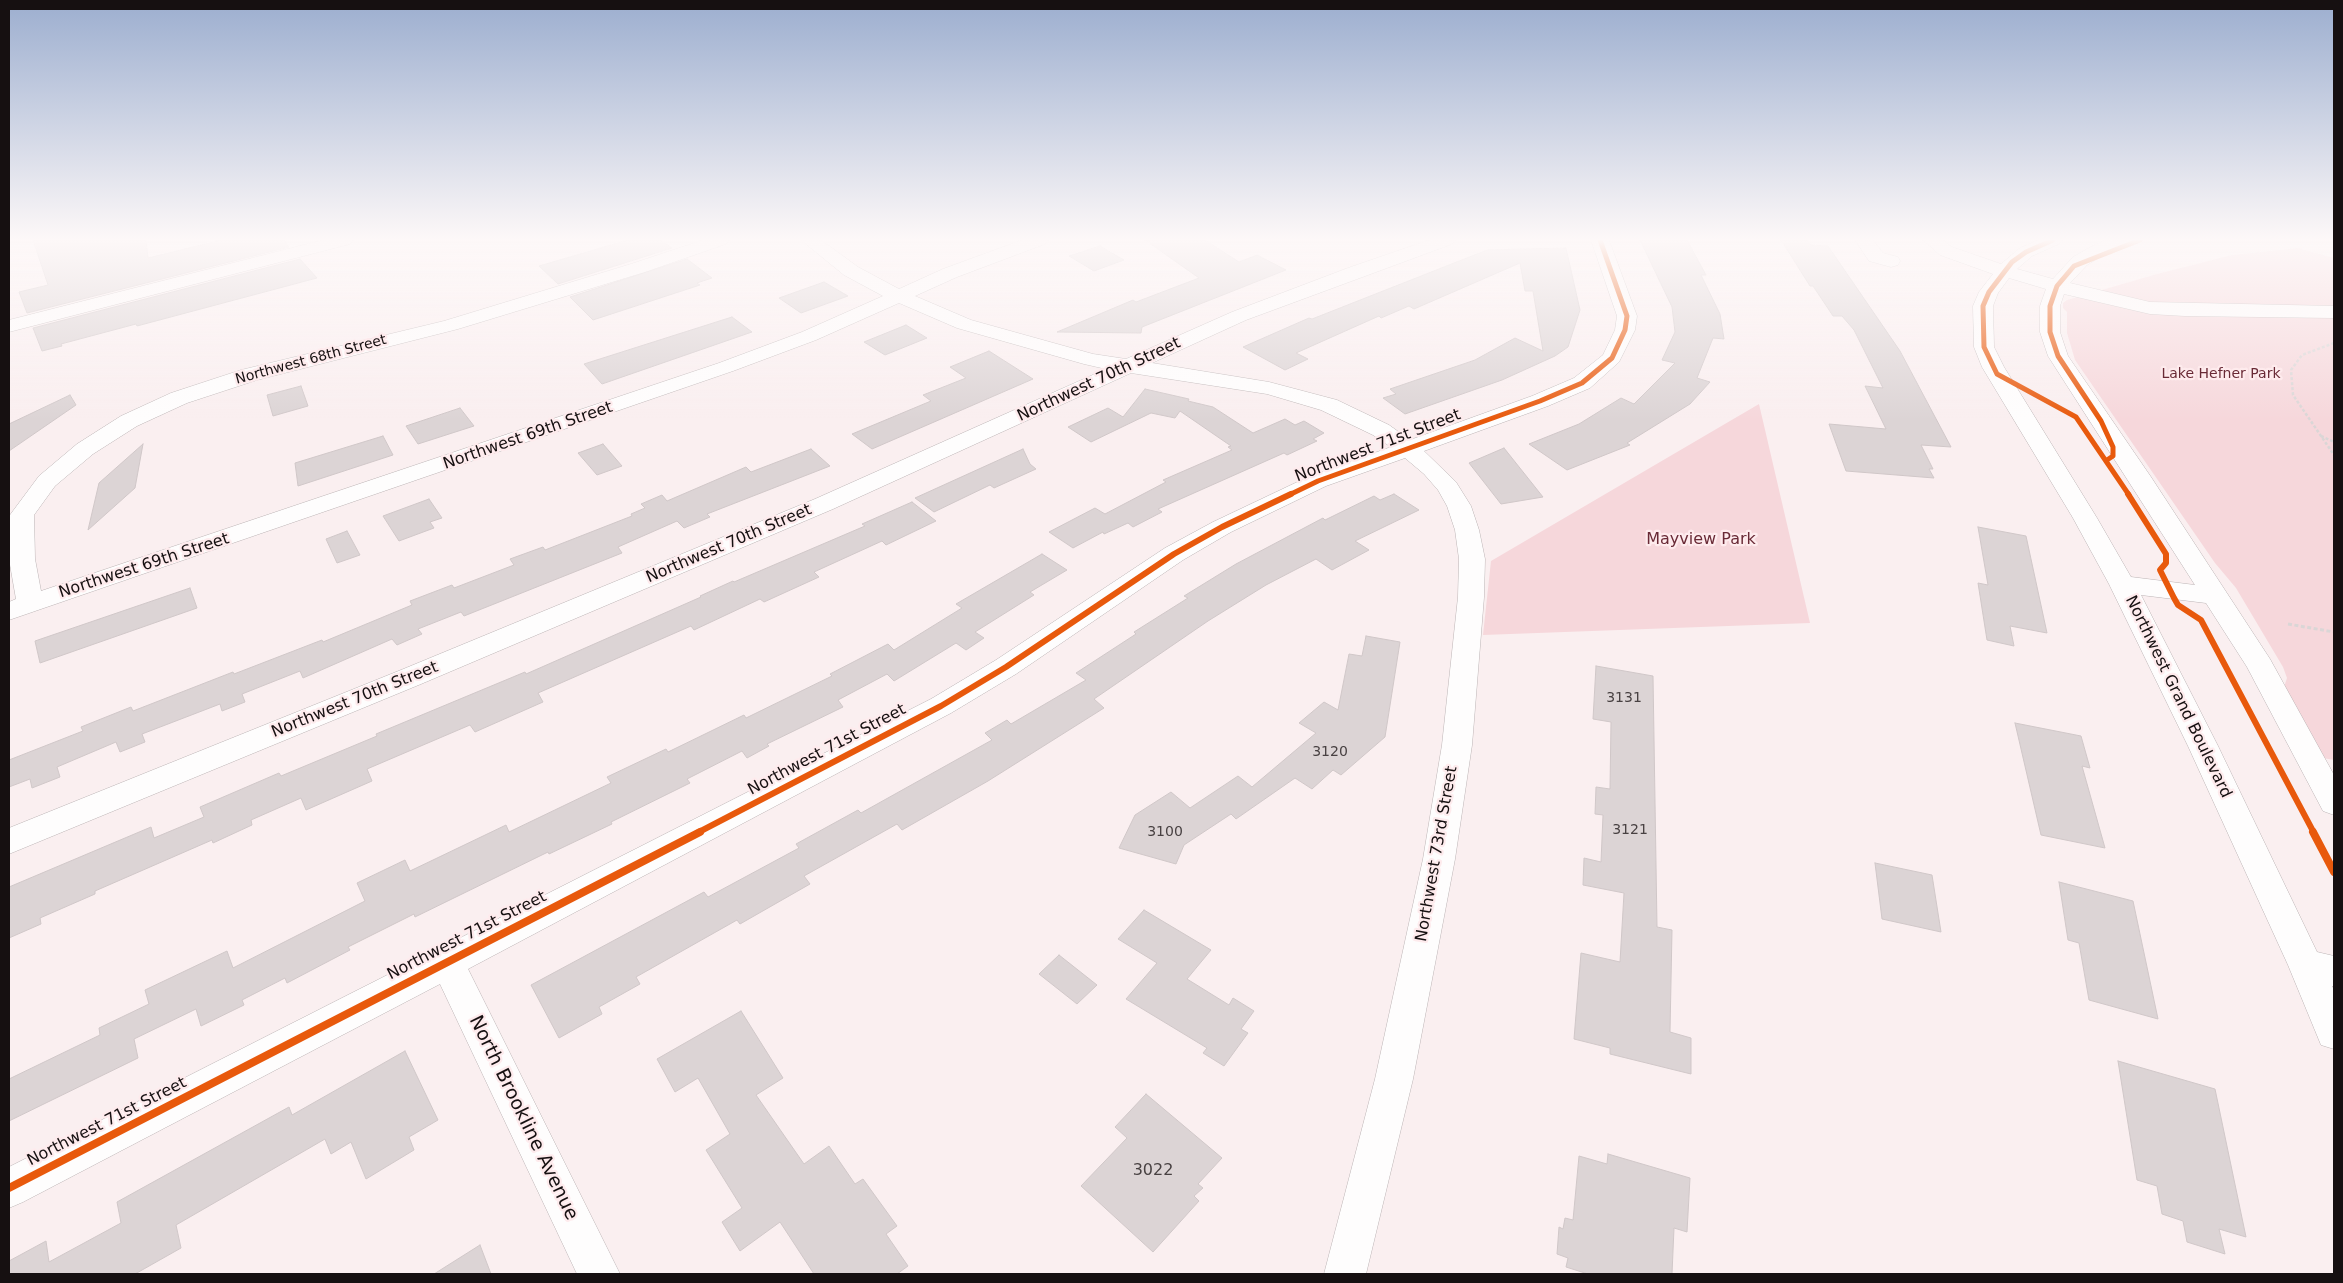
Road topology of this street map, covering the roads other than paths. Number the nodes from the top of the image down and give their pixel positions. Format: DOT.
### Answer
graph roads {
  1 [pos="111,300"];
  2 [pos="531,300"];
  3 [pos="890,300"];
  4 [pos="908,300"];
  5 [pos="1282,300"];
  6 [pos="1621,300"];
  7 [pos="1986,300"];
  8 [pos="2052,300"];
  9 [pos="2116,300"];
  10 [pos="2334,312"];
  11 [pos="9,326"];
  12 [pos="1128,367"];
  13 [pos="1407,448"];
  14 [pos="2122,584"];
  15 [pos="2216,596"];
  16 [pos="30,604"];
  17 [pos="9,612"];
  18 [pos="2334,803"];
  19 [pos="9,841"];
  20 [pos="447,962"];
  21 [pos="2320,968"];
  22 [pos="2334,1033"];
  23 [pos="9,1188"];
  24 [pos="599,1274"];
  25 [pos="1345,1274"];
  1 -- 11 [label="street"];
  2 -- 16 [label="street, Northwest 68th Street"];
  3 -- 16 [label="street, Northwest 69th Street"];
  4 -- 12 [label="street, Northwest 73rd Street"];
  5 -- 12 [label="street, Northwest 70th Street"];
  6 -- 13 [label="street, Northwest 71st Street"];
  7 -- 14 [label="street, Northwest Grand Boulevard"];
  8 -- 15 [label="street"];
  9 -- 10 [label="street"];
  12 -- 13 [label="street, Northwest 73rd Street"];
  12 -- 19 [label="street, Northwest 70th Street"];
  13 -- 20 [label="street, Northwest 71st Street"];
  13 -- 25 [label="street, Northwest 73rd Street"];
  14 -- 15 [label="street"];
  14 -- 21 [label="street, Northwest Grand Boulevard"];
  15 -- 18 [label="street"];
  16 -- 17 [label="street, Northwest 69th Street"];
  20 -- 23 [label="street, Northwest 71st Street"];
  20 -- 24 [label="street, North Brookline Avenue"];
  21 -- 22 [label="street, Northwest Grand Boulevard"];
}
